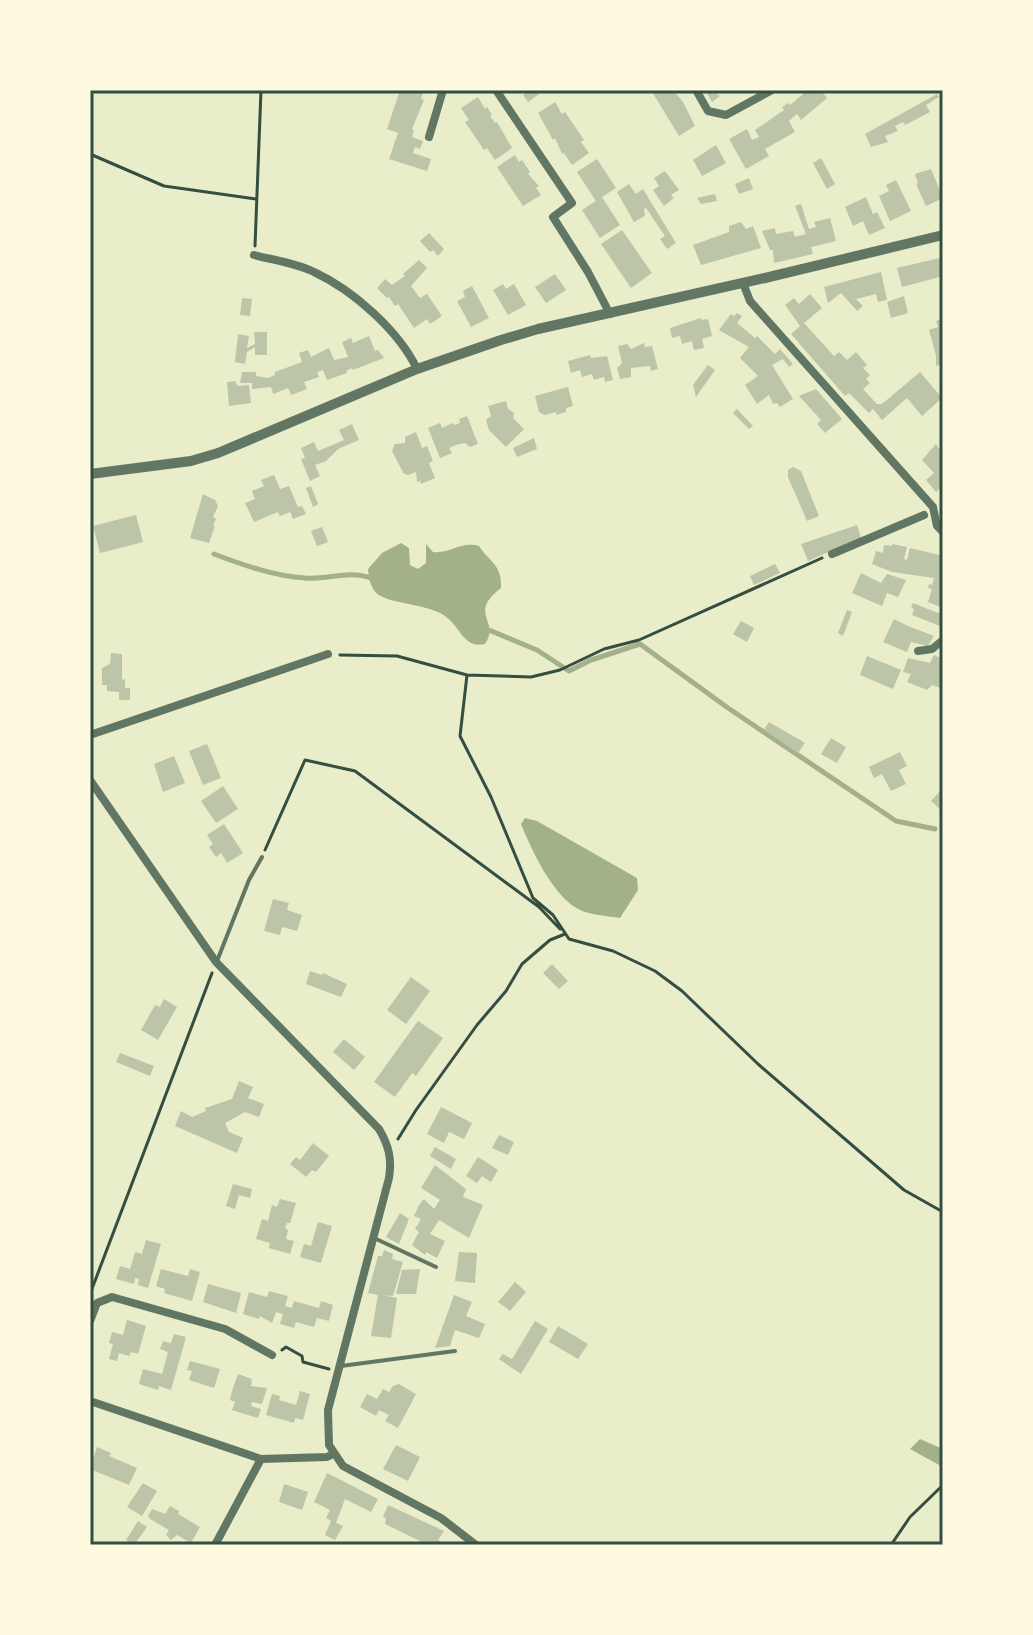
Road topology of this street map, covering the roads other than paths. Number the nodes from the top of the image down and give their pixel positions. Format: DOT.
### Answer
graph roads {
  1 [pos="443,90"];
  2 [pos="496,90"];
  3 [pos="696,90"];
  4 [pos="772,90"];
  5 [pos="429,137"];
  6 [pos="943,235"];
  7 [pos="254,255"];
  8 [pos="743,283"];
  9 [pos="610,314"];
  10 [pos="417,369"];
  11 [pos="90,474"];
  12 [pos="924,515"];
  13 [pos="943,532"];
  14 [pos="832,554"];
  15 [pos="943,640"];
  16 [pos="918,651"];
  17 [pos="328,654"];
  18 [pos="90,735"];
  19 [pos="90,780"];
  20 [pos="262,857"];
  21 [pos="216,962"];
  22 [pos="374,1238"];
  23 [pos="436,1267"];
  24 [pos="90,1321"];
  25 [pos="455,1351"];
  26 [pos="272,1355"];
  27 [pos="341,1366"];
  28 [pos="90,1401"];
  29 [pos="333,1454"];
  30 [pos="261,1459"];
  31 [pos="215,1545"];
  32 [pos="476,1545"];
  1 -- 5 [label="street"];
  2 -- 9 [label="street"];
  3 -- 4 [label="street"];
  6 -- 8 [label="street"];
  7 -- 10 [label="street"];
  8 -- 9 [label="street"];
  8 -- 13 [label="street"];
  9 -- 10 [label="street"];
  10 -- 11 [label="street"];
  12 -- 14 [label="street"];
  15 -- 16 [label="street"];
  17 -- 18 [label="street"];
  19 -- 21 [label="street"];
  20 -- 21 [label="lane"];
  21 -- 22 [label="street"];
  22 -- 23 [label="lane"];
  22 -- 27 [label="street"];
  24 -- 26 [label="street"];
  25 -- 27 [label="lane"];
  27 -- 29 [label="street"];
  28 -- 30 [label="street"];
  29 -- 30 [label="street"];
  29 -- 32 [label="street"];
  30 -- 31 [label="street"];
}
